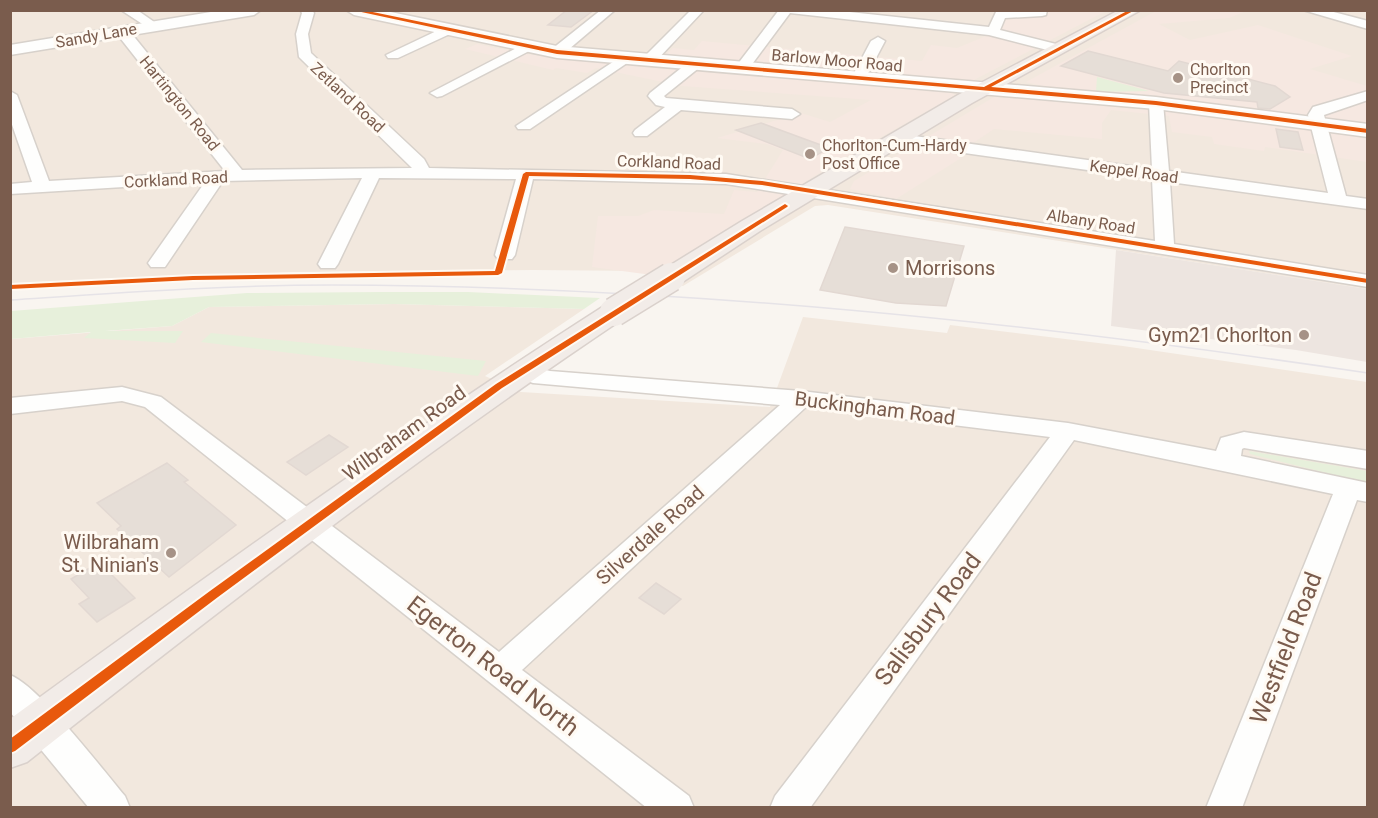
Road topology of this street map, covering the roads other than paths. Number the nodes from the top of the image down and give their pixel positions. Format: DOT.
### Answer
graph roads {
  1 [pos="127,10"];
  2 [pos="254,10"];
  3 [pos="306,10"];
  4 [pos="354,10"];
  5 [pos="609,10"];
  6 [pos="698,10"];
  7 [pos="786,10"];
  8 [pos="792,10"];
  9 [pos="1134,10"];
  10 [pos="1310,10"];
  11 [pos="1042,12"];
  12 [pos="1338,13"];
  13 [pos="1368,25"];
  14 [pos="154,26"];
  15 [pos="447,30"];
  16 [pos="122,31"];
  17 [pos="993,32"];
  18 [pos="878,41"];
  19 [pos="526,47"];
  20 [pos="12,48"];
  21 [pos="1059,49"];
  22 [pos="556,52"];
  23 [pos="393,55"];
  24 [pos="625,58"];
  25 [pos="649,60"];
  26 [pos="695,64"];
  27 [pos="742,68"];
  28 [pos="859,77"];
  29 [pos="986,88"];
  30 [pos="437,93"];
  31 [pos="10,95"];
  32 [pos="1368,95"];
  33 [pos="1156,103"];
  34 [pos="678,105"];
  35 [pos="792,114"];
  36 [pos="1319,124"];
  37 [pos="524,126"];
  38 [pos="1368,131"];
  39 [pos="641,133"];
  40 [pos="900,139"];
  41 [pos="373,173"];
  42 [pos="423,173"];
  43 [pos="526,174"];
  44 [pos="1162,175"];
  45 [pos="218,176"];
  46 [pos="238,176"];
  47 [pos="42,187"];
  48 [pos="10,189"];
  49 [pos="810,192"];
  50 [pos="1338,200"];
  51 [pos="1368,204"];
  52 [pos="1165,248"];
  53 [pos="505,255"];
  54 [pos="158,263"];
  55 [pos="328,264"];
  56 [pos="1368,281"];
  57 [pos="522,371"];
  58 [pos="801,399"];
  59 [pos="10,406"];
  60 [pos="1068,431"];
  61 [pos="1368,460"];
  62 [pos="1227,462"];
  63 [pos="1358,491"];
  64 [pos="311,523"];
  65 [pos="499,671"];
  66 [pos="10,689"];
  67 [pos="26,735"];
  68 [pos="112,807"];
  69 [pos="676,807"];
  70 [pos="788,807"];
  71 [pos="1224,807"];
  1 -- 14 [label="street"];
  2 -- 14 [label="street, Sandy Lane"];
  3 -- 42 [label="street, Zetland Road"];
  4 -- 15 [label="main road, Barlow Moor Road"];
  5 -- 22 [label="street"];
  6 -- 25 [label="street"];
  7 -- 27 [label="street"];
  8 -- 17 [label="street"];
  9 -- 21 [label="highway, Wilbraham Road"];
  10 -- 12 [label="street"];
  11 -- 17 [label="street"];
  12 -- 13 [label="street"];
  14 -- 16 [label="street, Sandy Lane"];
  15 -- 19 [label="main road, Barlow Moor Road"];
  15 -- 23 [label="street"];
  16 -- 20 [label="street, Sandy Lane"];
  16 -- 46 [label="street, Hartington Road"];
  17 -- 21 [label="street"];
  18 -- 28 [label="street"];
  19 -- 22 [label="main road, Barlow Moor Road"];
  19 -- 30 [label="street"];
  21 -- 29 [label="highway, Wilbraham Road"];
  22 -- 24 [label="main road, Barlow Moor Road"];
  24 -- 25 [label="main road, Barlow Moor Road"];
  24 -- 37 [label="street"];
  25 -- 26 [label="main road, Barlow Moor Road"];
  26 -- 27 [label="main road, Barlow Moor Road"];
  26 -- 34 [label="street"];
  27 -- 28 [label="main road, Barlow Moor Road"];
  28 -- 29 [label="main road, Barlow Moor Road"];
  29 -- 33 [label="main road, Barlow Moor Road"];
  29 -- 40 [label="highway, Wilbraham Road"];
  31 -- 47 [label="street"];
  32 -- 36 [label="street"];
  33 -- 36 [label="main road, Barlow Moor Road"];
  33 -- 44 [label="street"];
  34 -- 35 [label="street"];
  34 -- 39 [label="street"];
  36 -- 38 [label="main road, Barlow Moor Road"];
  36 -- 50 [label="street"];
  40 -- 44 [label="street, Keppel Road"];
  40 -- 49 [label="highway, Wilbraham Road"];
  41 -- 42 [label="street, Corkland Road"];
  41 -- 46 [label="street, Corkland Road"];
  41 -- 55 [label="street"];
  42 -- 43 [label="street, Corkland Road"];
  43 -- 49 [label="street, Corkland Road"];
  43 -- 53 [label="street"];
  44 -- 50 [label="street, Keppel Road"];
  44 -- 52 [label="street"];
  45 -- 46 [label="street, Corkland Road"];
  45 -- 47 [label="street, Corkland Road"];
  45 -- 54 [label="street"];
  47 -- 48 [label="street, Corkland Road"];
  49 -- 52 [label="street, Albany Road"];
  49 -- 57 [label="highway, Wilbraham Road, bridge"];
  50 -- 51 [label="street, Keppel Road"];
  52 -- 56 [label="street, Albany Road"];
  57 -- 58 [label="street, Buckingham Road"];
  57 -- 64 [label="highway, Wilbraham Road"];
  58 -- 60 [label="street, Buckingham Road"];
  58 -- 65 [label="street, Silverdale Road"];
  59 -- 64 [label="street, Egerton Road North"];
  60 -- 62 [label="street, Buckingham Road"];
  60 -- 70 [label="street, Salisbury Road"];
  61 -- 62 [label="street"];
  62 -- 63 [label="street, Buckingham Road"];
  63 -- 71 [label="street, Westfield Road"];
  64 -- 65 [label="street, Egerton Road North"];
  64 -- 67 [label="highway, Wilbraham Road"];
  65 -- 69 [label="street, Egerton Road North"];
  66 -- 67 [label="street"];
  67 -- 68 [label="street"];
}
